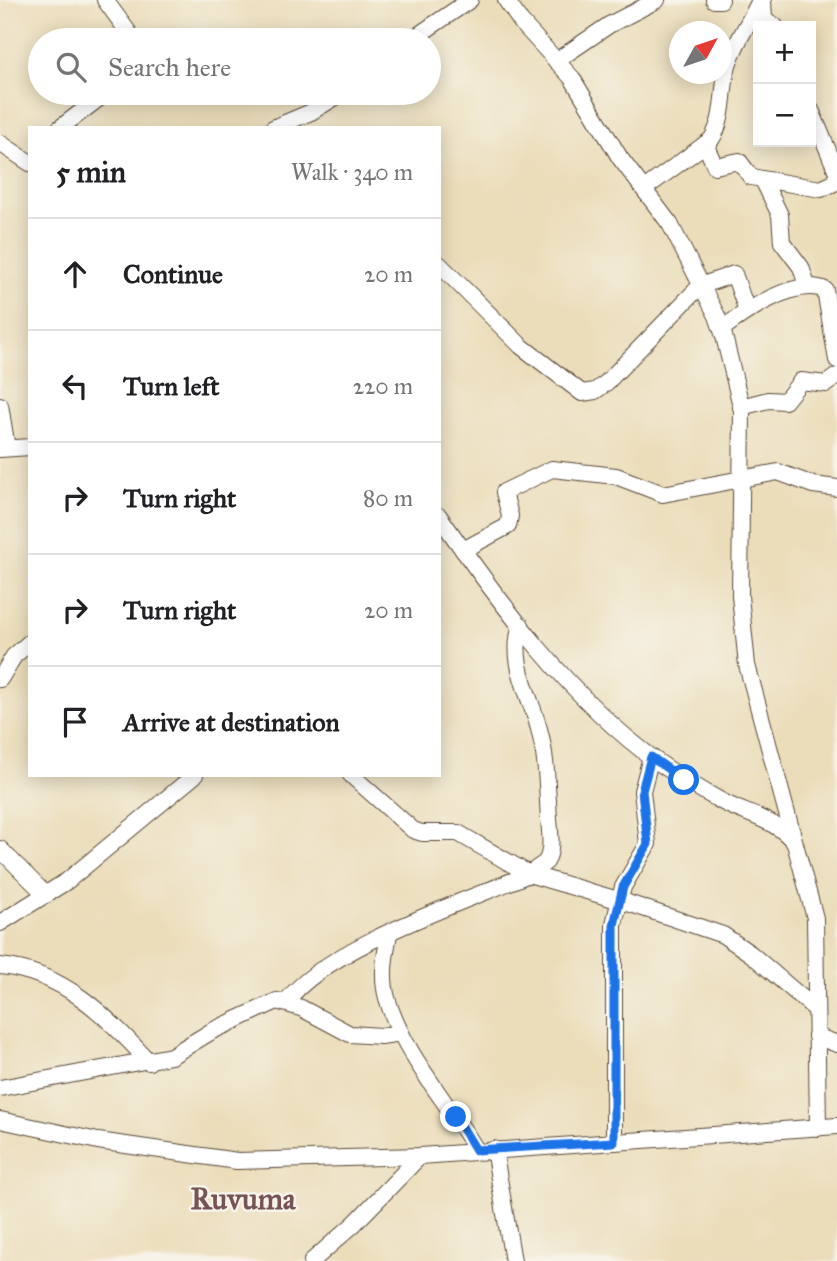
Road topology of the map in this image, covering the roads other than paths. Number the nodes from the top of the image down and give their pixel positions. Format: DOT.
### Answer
graph roads {
  1 [pos="105,0"];
  2 [pos="470,0"];
  3 [pos="506,0"];
  4 [pos="657,0"];
  5 [pos="713,0"];
  6 [pos="721,0"];
  7 [pos="762,0"];
  8 [pos="767,21"];
  9 [pos="125,28"];
  10 [pos="429,28"];
  11 [pos="556,61"];
  12 [pos="90,105"];
  13 [pos="322,105"];
  14 [pos="816,122"];
  15 [pos="63,126"];
  16 [pos="278,126"];
  17 [pos="0,142"];
  18 [pos="705,144"];
  19 [pos="28,160"];
  20 [pos="764,180"];
  21 [pos="644,189"];
  22 [pos="441,266"];
  23 [pos="700,286"];
  24 [pos="807,286"];
  25 [pos="747,312"];
  26 [pos="722,329"];
  27 [pos="837,360"];
  28 [pos="837,376"];
  29 [pos="0,405"];
  30 [pos="741,407"];
  31 [pos="28,447"];
  32 [pos="4,448"];
  33 [pos="741,477"];
  34 [pos="837,488"];
  35 [pos="441,519"];
  36 [pos="463,550"];
  37 [pos="520,625"];
  38 [pos="28,644"];
  39 [pos="0,679"];
  40 [pos="651,757"];
  41 [pos="193,777"];
  42 [pos="353,777"];
  43 [pos="795,844"];
  44 [pos="0,849"];
  45 [pos="529,874"];
  46 [pos="46,895"];
  47 [pos="620,901"];
  48 [pos="0,923"];
  49 [pos="389,934"];
  50 [pos="0,966"];
  51 [pos="286,1002"];
  52 [pos="814,1008"];
  53 [pos="401,1033"];
  54 [pos="816,1036"];
  55 [pos="837,1044"];
  56 [pos="149,1062"];
  57 [pos="0,1088"];
  58 [pos="0,1120"];
  59 [pos="837,1126"];
  60 [pos="818,1128"];
  61 [pos="614,1142"];
  62 [pos="494,1149"];
  63 [pos="476,1150"];
  64 [pos="420,1156"];
  65 [pos="312,1261"];
  66 [pos="513,1261"];
  1 -- 9 [label="street"];
  2 -- 10 [label="street"];
  3 -- 11 [label="street"];
  4 -- 11 [label="street"];
  5 -- 6 [label="street"];
  7 -- 8 [label="street"];
  7 -- 18 [label="street"];
  11 -- 21 [label="street"];
  12 -- 15 [label="street"];
  13 -- 16 [label="street"];
  14 -- 20 [label="street"];
  17 -- 19 [label="street"];
  18 -- 20 [label="street"];
  18 -- 21 [label="street"];
  20 -- 24 [label="street"];
  21 -- 23 [label="street"];
  22 -- 23 [label="street"];
  23 -- 25 [label="street"];
  23 -- 26 [label="street"];
  24 -- 25 [label="street"];
  24 -- 27 [label="street"];
  25 -- 26 [label="street"];
  26 -- 30 [label="street"];
  28 -- 30 [label="street"];
  29 -- 32 [label="street"];
  30 -- 33 [label="street"];
  31 -- 32 [label="street"];
  33 -- 34 [label="street"];
  33 -- 36 [label="street"];
  33 -- 43 [label="street"];
  35 -- 36 [label="street"];
  36 -- 37 [label="street"];
  37 -- 40 [label="street"];
  37 -- 45 [label="street"];
  38 -- 39 [label="street"];
  40 -- 43 [label="street"];
  40 -- 47 [label="street"];
  41 -- 46 [label="street"];
  42 -- 45 [label="street"];
  43 -- 52 [label="street"];
  44 -- 46 [label="street"];
  45 -- 47 [label="street"];
  45 -- 49 [label="street"];
  46 -- 48 [label="street"];
  47 -- 52 [label="street"];
  47 -- 61 [label="street"];
  49 -- 51 [label="street"];
  49 -- 53 [label="street"];
  50 -- 56 [label="street"];
  51 -- 53 [label="street"];
  51 -- 56 [label="street"];
  52 -- 54 [label="street"];
  53 -- 63 [label="street"];
  54 -- 55 [label="street"];
  54 -- 60 [label="street"];
  56 -- 57 [label="street"];
  58 -- 64 [label="street"];
  59 -- 60 [label="street"];
  60 -- 61 [label="street"];
  61 -- 62 [label="street"];
  62 -- 63 [label="street"];
  62 -- 66 [label="street"];
  63 -- 64 [label="street"];
  64 -- 65 [label="street"];
}
